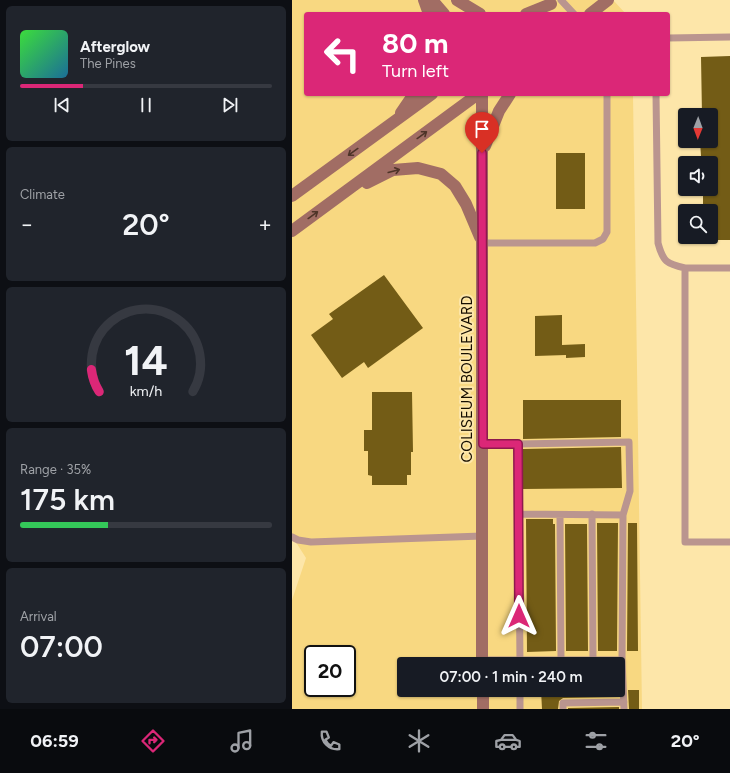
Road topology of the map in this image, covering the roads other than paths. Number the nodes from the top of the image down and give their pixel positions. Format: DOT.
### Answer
graph roads {
  1 [pos="424,0"];
  2 [pos="432,0"];
  3 [pos="457,0"];
  4 [pos="608,0"];
  5 [pos="556,2"];
  6 [pos="428,12"];
  7 [pos="442,12"];
  8 [pos="477,12"];
  9 [pos="531,12"];
  10 [pos="541,12"];
  11 [pos="571,12"];
  12 [pos="593,12"];
  13 [pos="730,37"];
  14 [pos="670,38"];
  15 [pos="413,96"];
  16 [pos="429,96"];
  17 [pos="475,96"];
  18 [pos="482,96"];
  19 [pos="509,96"];
  20 [pos="608,96"];
  21 [pos="656,96"];
  22 [pos="395,121"];
  23 [pos="482,153"];
  24 [pos="292,196"];
  25 [pos="334,200"];
  26 [pos="292,231"];
  27 [pos="483,243"];
  28 [pos="685,268"];
  29 [pos="730,268"];
  30 [pos="483,444"];
  31 [pos="518,444"];
  32 [pos="519,514"];
  33 [pos="592,514"];
  34 [pos="623,514"];
  35 [pos="560,515"];
  36 [pos="482,536"];
  37 [pos="292,537"];
  38 [pos="730,542"];
  39 [pos="482,657"];
  40 [pos="520,657"];
  41 [pos="561,657"];
  42 [pos="594,657"];
  43 [pos="622,657"];
  44 [pos="483,697"];
  45 [pos="520,697"];
  46 [pos="624,705"];
  47 [pos="594,706"];
  48 [pos="483,709"];
  49 [pos="520,709"];
  50 [pos="563,709"];
  1 -- 6 [label="main road"];
  2 -- 7 [label="main road"];
  3 -- 8 [label="main road"];
  4 -- 12 [label="main road"];
  5 -- 9 [label="main road"];
  5 -- 10 [label="main road"];
  5 -- 11 [label="lane"];
  13 -- 14 [label="lane"];
  15 -- 22 [label="main road"];
  16 -- 22 [label="main road"];
  25 -- 17 [label="main road, one-way"];
  18 -- 23 [label="main road, COLISEUM BOULEVARD"];
  19 -- 23 [label="main road"];
  20 -- 27 [label="lane"];
  21 -- 28 [label="lane"];
  22 -- 24 [label="main road, one-way"];
  23 -- 27 [label="main road, COLISEUM BOULEVARD"];
  26 -- 25 [label="main road, one-way"];
  25 -- 27 [label="main road, one-way"];
  27 -- 30 [label="main road, COLISEUM BOULEVARD"];
  28 -- 29 [label="lane"];
  28 -- 38 [label="lane"];
  30 -- 31 [label="lane"];
  30 -- 36 [label="main road, COLISEUM BOULEVARD"];
  31 -- 32 [label="lane"];
  31 -- 34 [label="lane"];
  32 -- 35 [label="lane"];
  32 -- 40 [label="lane"];
  33 -- 34 [label="lane"];
  33 -- 35 [label="lane"];
  33 -- 42 [label="lane"];
  34 -- 43 [label="lane"];
  35 -- 41 [label="lane"];
  36 -- 37 [label="lane"];
  36 -- 39 [label="main road, COLISEUM BOULEVARD"];
  44 -- 48 [label="main road"];
  45 -- 49 [label="lane"];
  46 -- 47 [label="lane"];
  47 -- 50 [label="lane"];
}
